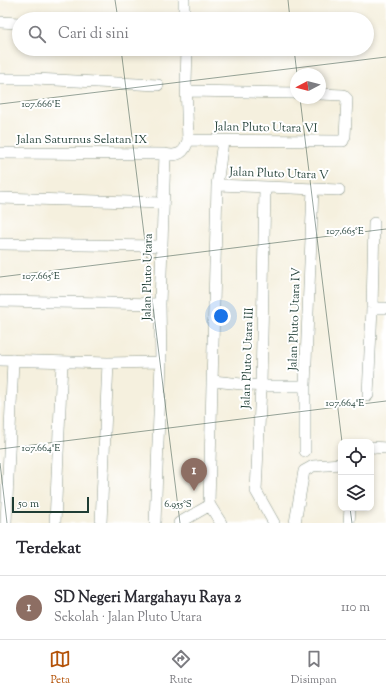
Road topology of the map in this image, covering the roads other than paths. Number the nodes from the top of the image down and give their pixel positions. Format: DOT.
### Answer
graph roads {
  1 [pos="184,0"];
  2 [pos="184,12"];
  3 [pos="0,22"];
  4 [pos="12,23"];
  5 [pos="187,56"];
  6 [pos="0,79"];
  7 [pos="158,85"];
  8 [pos="187,91"];
  9 [pos="290,93"];
  10 [pos="326,94"];
  11 [pos="188,140"];
  12 [pos="223,141"];
  13 [pos="0,153"];
  14 [pos="165,154"];
  15 [pos="218,185"];
  16 [pos="265,188"];
  17 [pos="313,189"];
  18 [pos="339,190"];
  19 [pos="0,198"];
  20 [pos="163,202"];
  21 [pos="374,223"];
  22 [pos="0,244"];
  23 [pos="162,246"];
  24 [pos="0,300"];
  25 [pos="160,304"];
  26 [pos="372,308"];
  27 [pos="386,308"];
  28 [pos="0,360"];
  29 [pos="13,360"];
  30 [pos="62,362"];
  31 [pos="161,362"];
  32 [pos="108,363"];
  33 [pos="213,381"];
  34 [pos="261,386"];
  35 [pos="305,386"];
  36 [pos="368,395"];
  37 [pos="374,447"];
  38 [pos="386,448"];
  39 [pos="305,451"];
  40 [pos="338,464"];
  41 [pos="210,505"];
  42 [pos="350,511"];
  43 [pos="156,521"];
  44 [pos="6,523"];
  45 [pos="55,523"];
  46 [pos="101,523"];
  47 [pos="179,523"];
  48 [pos="221,523"];
  49 [pos="274,523"];
  50 [pos="295,523"];
  51 [pos="349,523"];
  1 -- 2 [label="street"];
  3 -- 4 [label="street"];
  5 -- 8 [label="street"];
  6 -- 7 [label="street"];
  8 -- 9 [label="street"];
  8 -- 11 [label="street"];
  10 -- 12 [label="street, Jalan Pluto Utara VI"];
  11 -- 12 [label="street, Jalan Pluto Utara VI"];
  11 -- 14 [label="street"];
  12 -- 15 [label="street"];
  13 -- 14 [label="street, Jalan Saturnus Selatan IX"];
  14 -- 20 [label="street, Jalan Pluto Utara"];
  15 -- 16 [label="street, Jalan Pluto Utara V"];
  15 -- 33 [label="street"];
  16 -- 17 [label="street, Jalan Pluto Utara V"];
  16 -- 34 [label="street, Jalan Pluto Utara III"];
  17 -- 18 [label="street, Jalan Pluto Utara V"];
  17 -- 35 [label="street, Jalan Pluto Utara IV"];
  19 -- 20 [label="street"];
  20 -- 23 [label="street, Jalan Pluto Utara"];
  21 -- 26 [label="street"];
  22 -- 23 [label="street"];
  23 -- 25 [label="street, Jalan Pluto Utara"];
  24 -- 25 [label="street"];
  25 -- 31 [label="street, Jalan Pluto Utara"];
  26 -- 27 [label="street"];
  26 -- 36 [label="street"];
  28 -- 29 [label="street"];
  29 -- 30 [label="street"];
  29 -- 44 [label="street"];
  30 -- 32 [label="street"];
  30 -- 45 [label="street"];
  31 -- 32 [label="street"];
  31 -- 43 [label="street, Jalan Pluto Utara"];
  32 -- 46 [label="street"];
  33 -- 34 [label="street"];
  33 -- 41 [label="street"];
  34 -- 35 [label="street"];
  34 -- 49 [label="street, Jalan Pluto Utara III"];
  35 -- 39 [label="street, Jalan Pluto Utara IV"];
  37 -- 38 [label="street"];
  40 -- 50 [label="street"];
  41 -- 47 [label="street"];
  41 -- 48 [label="street"];
  42 -- 51 [label="street"];
}
